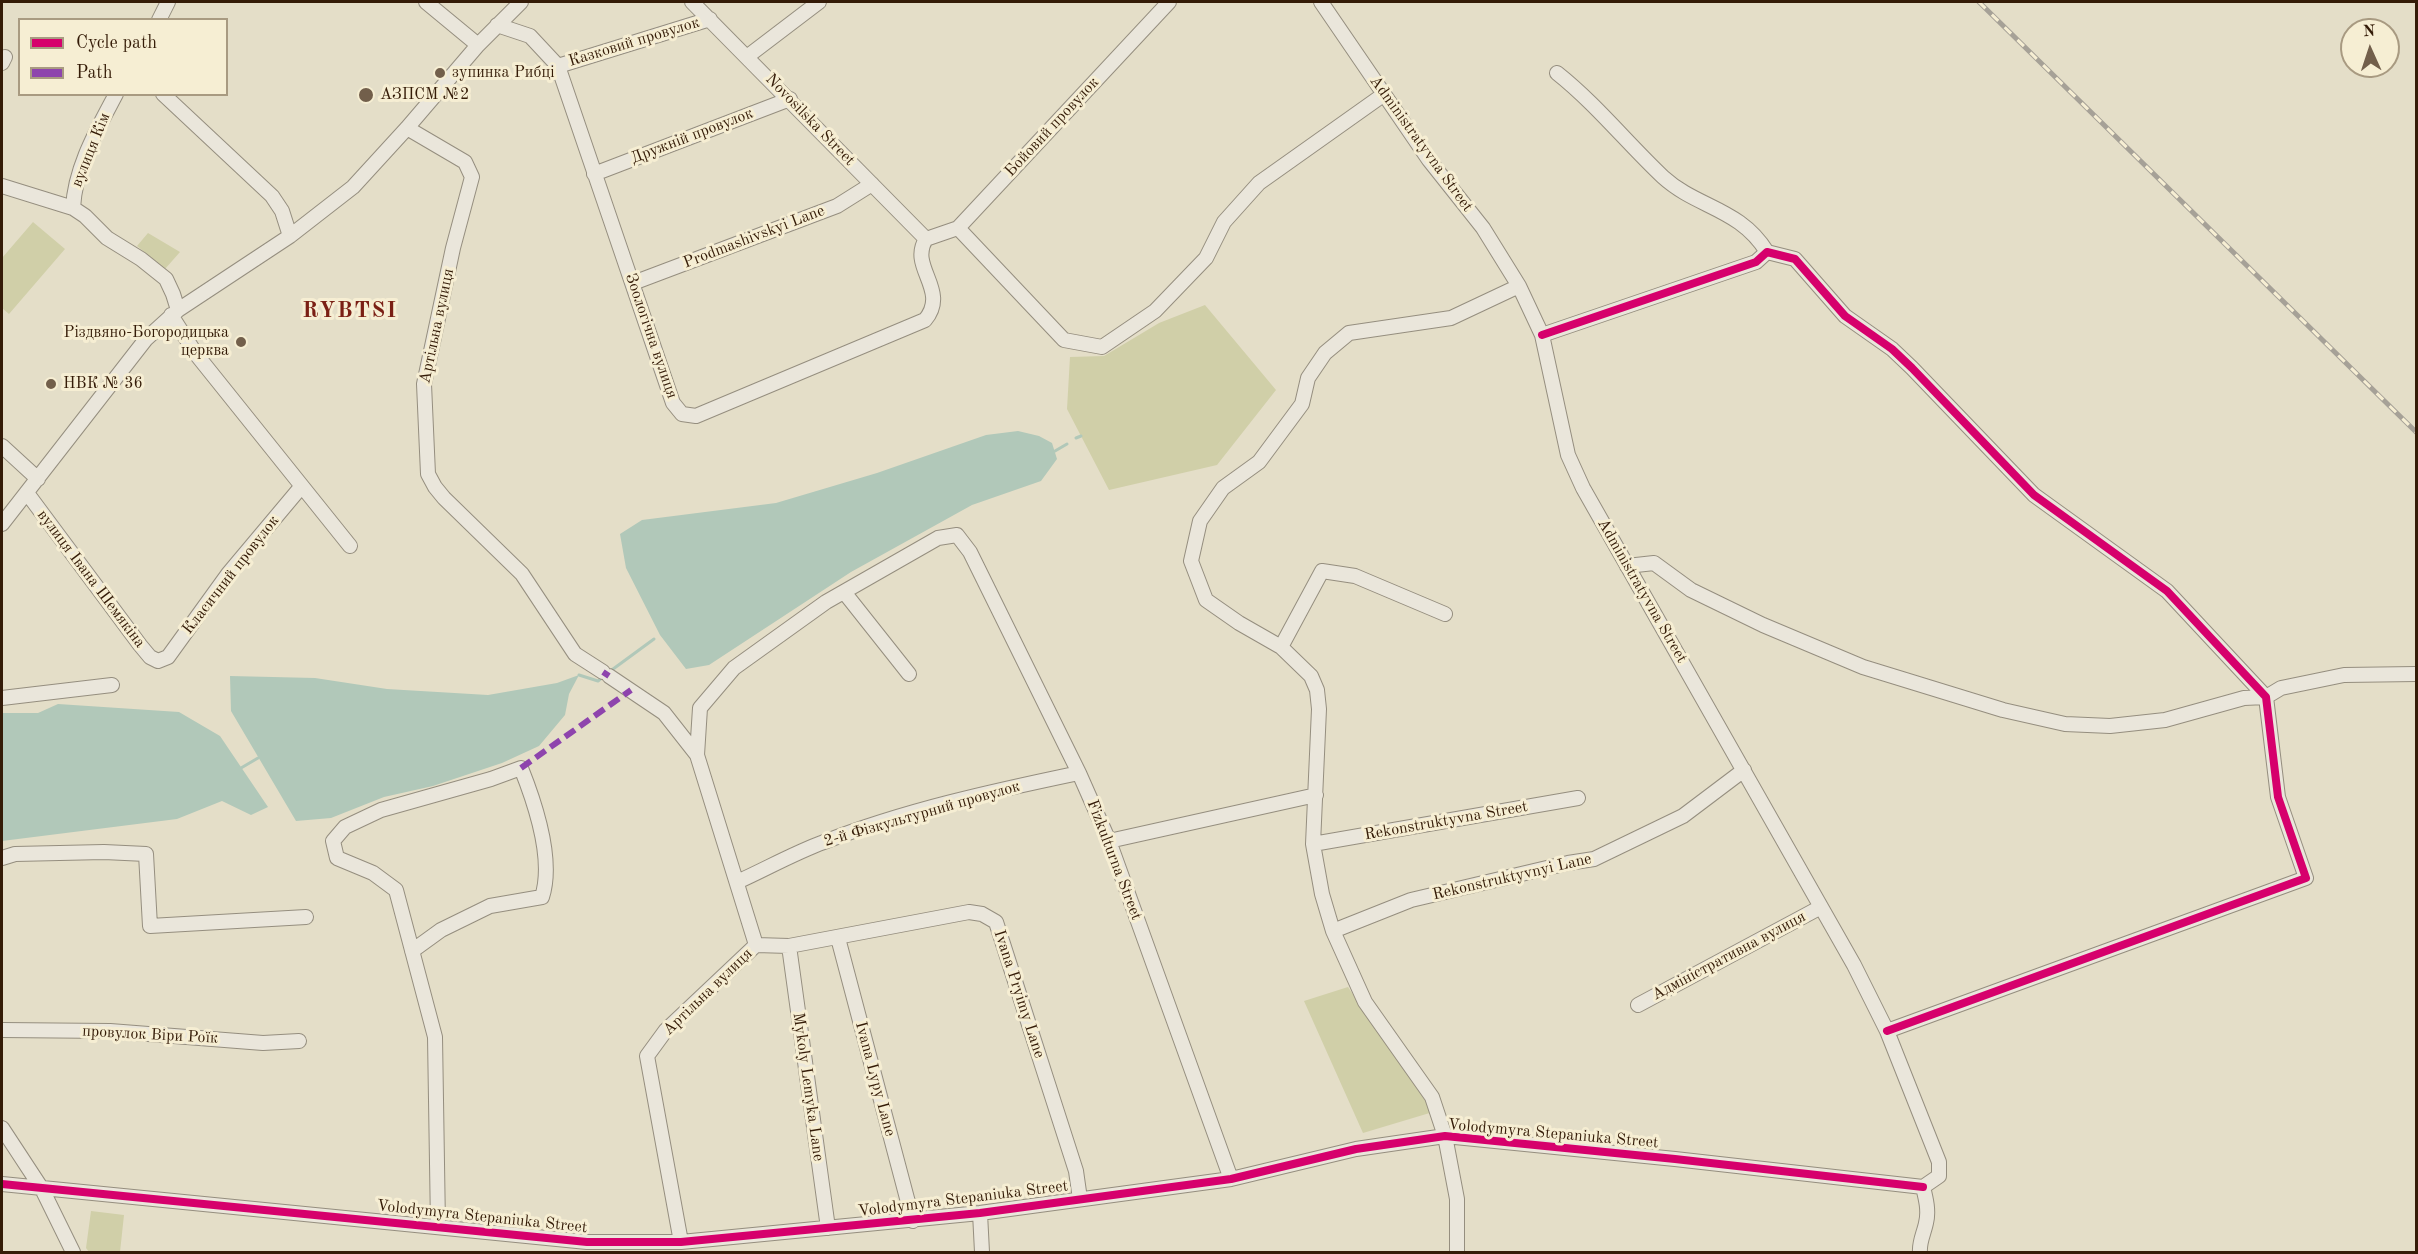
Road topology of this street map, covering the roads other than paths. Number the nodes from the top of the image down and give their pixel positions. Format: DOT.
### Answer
graph roads {
  1 [pos="168,2"];
  2 [pos="426,2"];
  3 [pos="521,2"];
  4 [pos="692,2"];
  5 [pos="819,2"];
  6 [pos="1169,2"];
  7 [pos="1321,2"];
  8 [pos="160,18"];
  9 [pos="710,19"];
  10 [pos="497,25"];
  11 [pos="477,45"];
  12 [pos="748,56"];
  13 [pos="558,66"];
  14 [pos="1557,74"];
  15 [pos="1383,95"];
  16 [pos="115,96"];
  17 [pos="165,96"];
  18 [pos="790,99"];
  19 [pos="407,128"];
  20 [pos="594,174"];
  21 [pos="872,184"];
  22 [pos="2,186"];
  23 [pos="73,208"];
  24 [pos="958,228"];
  25 [pos="290,236"];
  26 [pos="926,239"];
  27 [pos="1767,252"];
  28 [pos="633,283"];
  29 [pos="1519,286"];
  30 [pos="175,313"];
  31 [pos="1542,335"];
  32 [pos="2,446"];
  33 [pos="38,479"];
  34 [pos="302,487"];
  35 [pos="27,493"];
  36 [pos="2,524"];
  37 [pos="350,546"];
  38 [pos="1628,566"];
  39 [pos="844,592"];
  40 [pos="1445,614"];
  41 [pos="1281,647"];
  42 [pos="158,661"];
  43 [pos="909,674"];
  44 [pos="2416,674"];
  45 [pos="112,685"];
  46 [pos="2266,697"];
  47 [pos="2,698"];
  48 [pos="697,755"];
  49 [pos="1744,770"];
  50 [pos="1079,773"];
  51 [pos="1316,795"];
  52 [pos="1578,798"];
  53 [pos="1109,841"];
  54 [pos="1313,844"];
  55 [pos="2,858"];
  56 [pos="737,882"];
  57 [pos="1821,907"];
  58 [pos="306,917"];
  59 [pos="1333,931"];
  60 [pos="838,938"];
  61 [pos="756,945"];
  62 [pos="789,946"];
  63 [pos="412,951"];
  64 [pos="1638,1005"];
  65 [pos="2,1030"];
  66 [pos="1887,1031"];
  67 [pos="299,1041"];
  68 [pos="2,1128"];
  69 [pos="1445,1136"];
  70 [pos="1231,1179"];
  71 [pos="2,1184"];
  72 [pos="1923,1187"];
  73 [pos="42,1189"];
  74 [pos="1080,1199"];
  75 [pos="980,1213"];
  76 [pos="913,1221"];
  77 [pos="438,1226"];
  78 [pos="828,1228"];
  79 [pos="681,1242"];
  80 [pos="586,1247"];
  81 [pos="74,1252"];
  82 [pos="982,1252"];
  83 [pos="1457,1252"];
  84 [pos="1920,1252"];
  1 -- 8 [label="street"];
  2 -- 11 [label="street"];
  3 -- 10 [label="street"];
  4 -- 9 [label="street, Novosilska Street"];
  5 -- 12 [label="street"];
  6 -- 24 [label="street, Бойовий провулок"];
  7 -- 15 [label="street, Administratyvna Street"];
  9 -- 12 [label="street, Novosilska Street"];
  9 -- 13 [label="street, Казковий провулок"];
  10 -- 11 [label="street"];
  10 -- 13 [label="street, Зоологічна вулиця"];
  11 -- 19 [label="street"];
  12 -- 18 [label="street, Novosilska Street"];
  13 -- 20 [label="street, Зоологічна вулиця"];
  14 -- 27 [label="street"];
  15 -- 24 [label="street"];
  15 -- 29 [label="street, Administratyvna Street"];
  16 -- 23 [label="street, вулиця Кім"];
  17 -- 25 [label="street"];
  18 -- 20 [label="street, Дружній провулок"];
  18 -- 21 [label="street, Novosilska Street"];
  19 -- 25 [label="street"];
  19 -- 48 [label="street, Артільна вулиця"];
  20 -- 28 [label="street, Зоологічна вулиця"];
  21 -- 26 [label="street, Novosilska Street"];
  21 -- 28 [label="street, Prodmashivskyi Lane"];
  22 -- 23 [label="street"];
  23 -- 30 [label="street"];
  24 -- 26 [label="street, Бойовий провулок"];
  25 -- 30 [label="street"];
  26 -- 28 [label="street, Зоологічна вулиця"];
  27 -- 31 [label="street"];
  27 -- 46 [label="street"];
  29 -- 31 [label="street, Administratyvna Street"];
  29 -- 41 [label="street"];
  30 -- 33 [label="street"];
  30 -- 34 [label="street"];
  31 -- 38 [label="street, Administratyvna Street"];
  32 -- 33 [label="street"];
  33 -- 35 [label="street"];
  34 -- 37 [label="street"];
  34 -- 42 [label="street, Класичний провулок"];
  35 -- 36 [label="street"];
  35 -- 42 [label="street, вулиця Івана Шемякіна"];
  38 -- 46 [label="street"];
  38 -- 49 [label="street, Administratyvna Street"];
  39 -- 43 [label="street"];
  39 -- 48 [label="street"];
  39 -- 50 [label="street, Fizkulturna Street"];
  40 -- 41 [label="street"];
  41 -- 51 [label="street"];
  44 -- 46 [label="street"];
  45 -- 47 [label="street"];
  46 -- 66 [label="street"];
  48 -- 56 [label="street, Артільна вулиця"];
  49 -- 57 [label="street, Administratyvna Street"];
  49 -- 59 [label="street, Rekonstruktyvnyi Lane"];
  50 -- 53 [label="street, Fizkulturna Street"];
  50 -- 56 [label="street, 2-й Фізкультурний провулок"];
  51 -- 53 [label="street"];
  51 -- 54 [label="street"];
  52 -- 54 [label="street, Rekonstruktyvna Street"];
  53 -- 70 [label="street, Fizkulturna Street"];
  54 -- 59 [label="street"];
  55 -- 58 [label="street"];
  56 -- 61 [label="street, Артільна вулиця"];
  57 -- 64 [label="street, Адміністративна вулиця"];
  57 -- 66 [label="street, Administratyvna Street"];
  59 -- 69 [label="street"];
  60 -- 62 [label="street, Ivana Pryimy Lane"];
  60 -- 74 [label="street, Ivana Pryimy Lane"];
  60 -- 76 [label="street, Ivana Lypy Lane"];
  61 -- 62 [label="street, Ivana Pryimy Lane"];
  61 -- 79 [label="street, Артільна вулиця"];
  62 -- 78 [label="street, Mykoly Lemyka Lane"];
  63 -- 63 [label="street"];
  63 -- 77 [label="street"];
  65 -- 67 [label="street, провулок Віри Роїк"];
  66 -- 72 [label="street, Administratyvna Street"];
  68 -- 73 [label="street"];
  69 -- 70 [label="street, Volodymyra Stepaniuka Street"];
  69 -- 72 [label="street, Volodymyra Stepaniuka Street"];
  69 -- 83 [label="street"];
  70 -- 74 [label="street, Volodymyra Stepaniuka Street"];
  71 -- 73 [label="street, Volodymyra Stepaniuka Street"];
  72 -- 84 [label="street"];
  73 -- 77 [label="street, Volodymyra Stepaniuka Street"];
  73 -- 81 [label="street"];
  74 -- 75 [label="street, Volodymyra Stepaniuka Street"];
  75 -- 76 [label="street, Volodymyra Stepaniuka Street"];
  75 -- 82 [label="street"];
  76 -- 78 [label="street, Volodymyra Stepaniuka Street"];
  77 -- 80 [label="street, Volodymyra Stepaniuka Street"];
  78 -- 79 [label="street, Volodymyra Stepaniuka Street"];
  79 -- 80 [label="street, Volodymyra Stepaniuka Street"];
}
